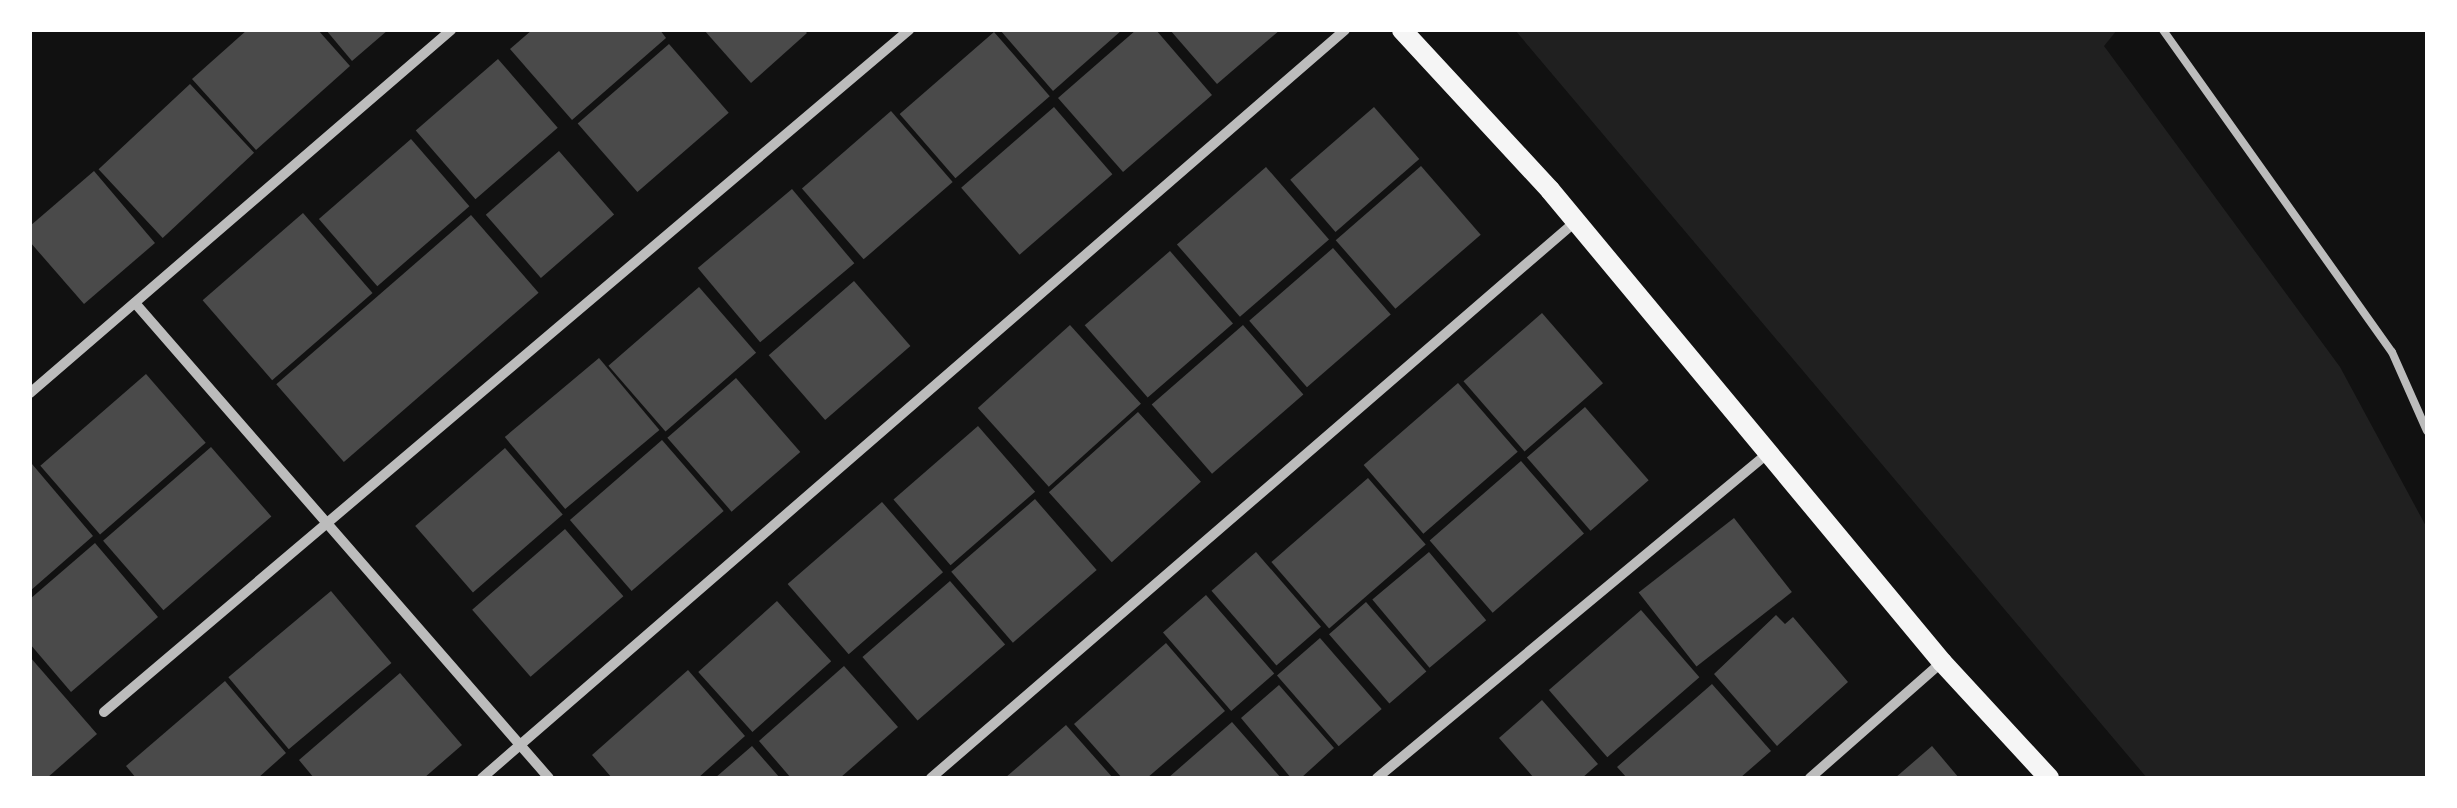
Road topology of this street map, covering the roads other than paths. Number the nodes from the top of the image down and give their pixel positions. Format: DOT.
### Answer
graph roads {
  1 [pos="450,30"];
  2 [pos="909,30"];
  3 [pos="1345,30"];
  4 [pos="1402,30"];
  5 [pos="2163,30"];
  6 [pos="1576,221"];
  7 [pos="135,302"];
  8 [pos="30,393"];
  9 [pos="2427,431"];
  10 [pos="1767,454"];
  11 [pos="326,524"];
  12 [pos="1942,662"];
  13 [pos="104,712"];
  14 [pos="520,745"];
  15 [pos="482,778"];
  16 [pos="550,778"];
  17 [pos="931,778"];
  18 [pos="1377,778"];
  19 [pos="1810,778"];
  20 [pos="2049,778"];
  1 -- 7 [label="street"];
  2 -- 11 [label="street"];
  3 -- 14 [label="street"];
  4 -- 6 [label="main road"];
  5 -- 9 [label="lane"];
  6 -- 10 [label="main road"];
  6 -- 17 [label="street"];
  7 -- 8 [label="street"];
  7 -- 11 [label="street"];
  10 -- 12 [label="main road"];
  10 -- 18 [label="street"];
  11 -- 13 [label="street"];
  11 -- 14 [label="street"];
  12 -- 19 [label="street"];
  12 -- 20 [label="main road"];
  14 -- 15 [label="street"];
  14 -- 16 [label="street"];
}
